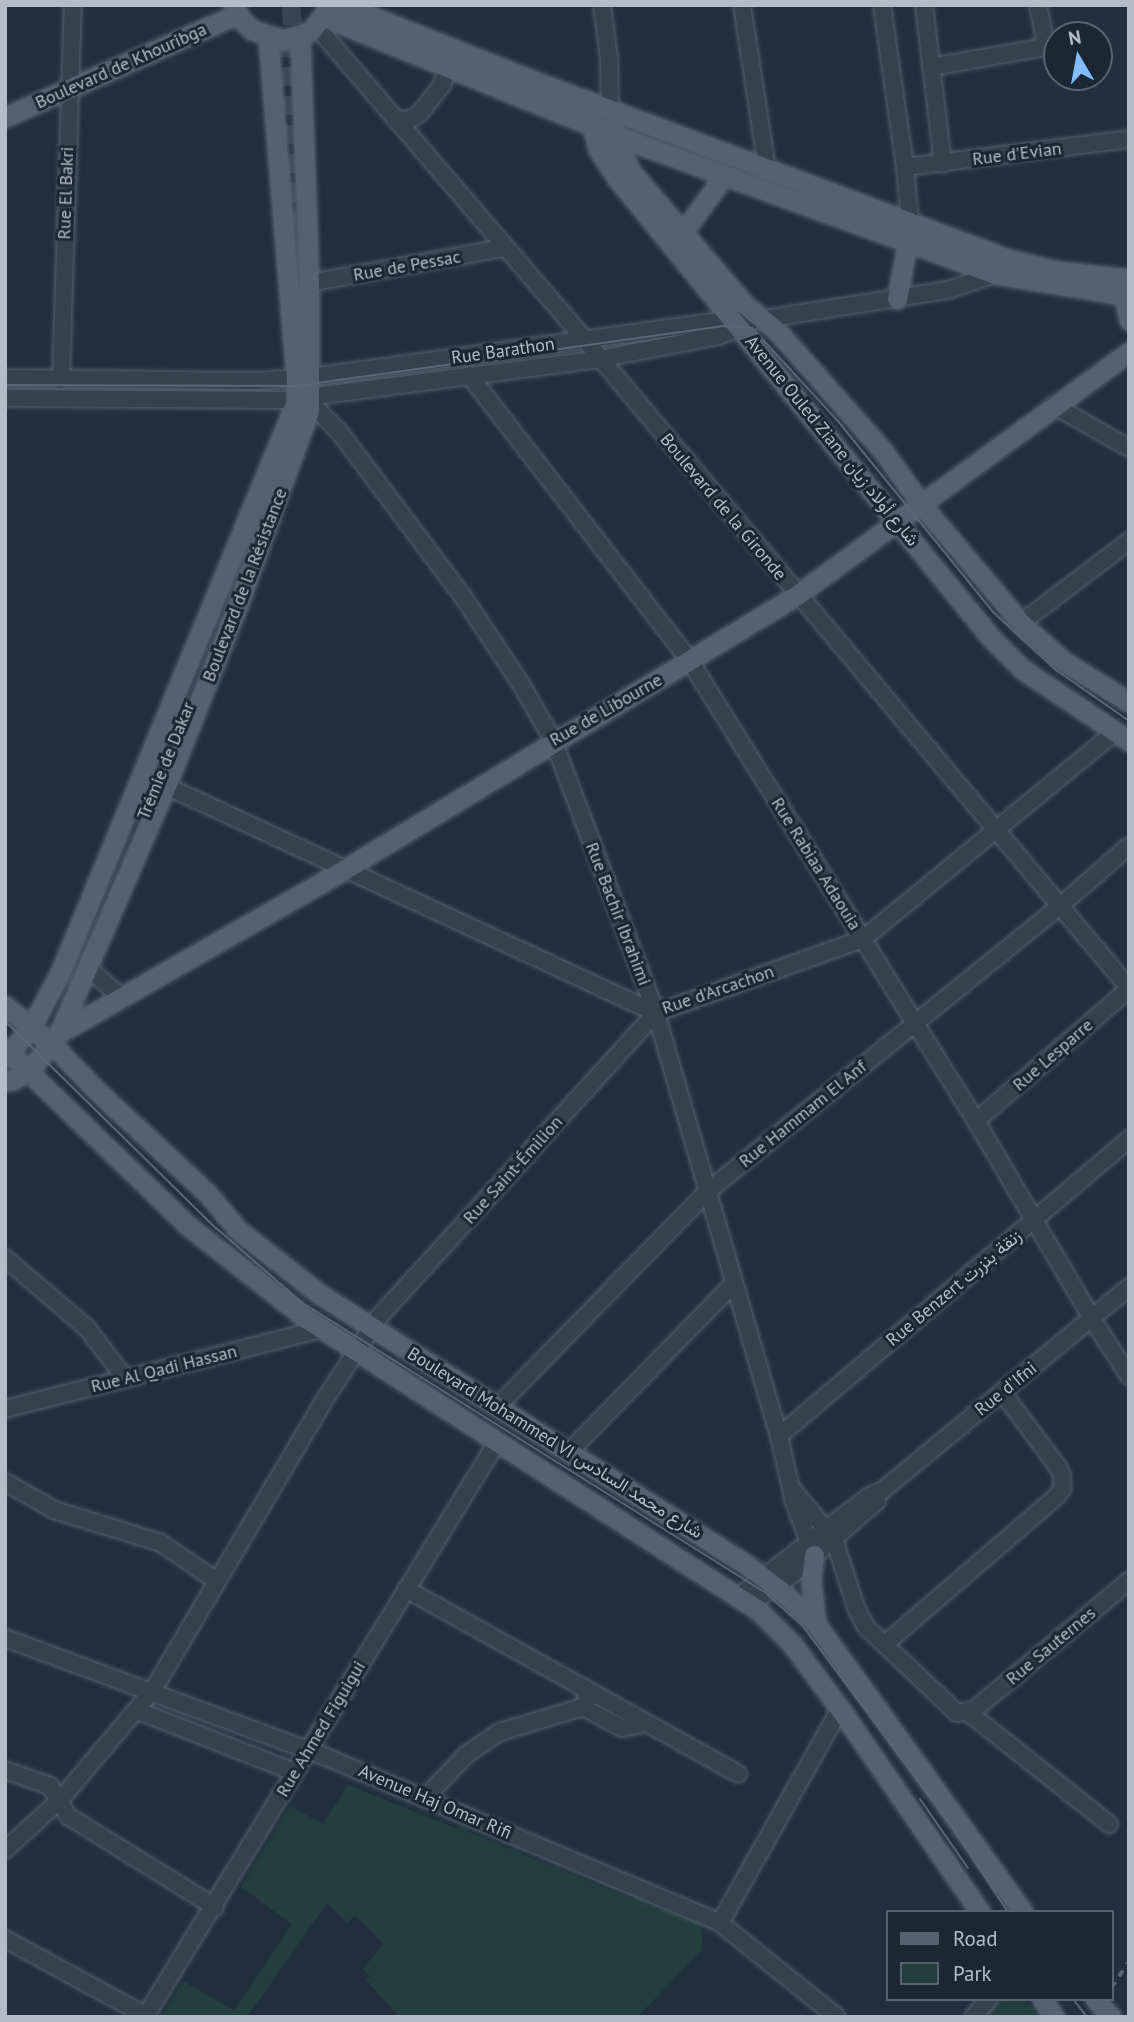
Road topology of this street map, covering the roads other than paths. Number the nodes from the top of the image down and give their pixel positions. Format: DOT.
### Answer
graph roads {
  1 [pos="73,5"];
  2 [pos="343,5"];
  3 [pos="602,5"];
  4 [pos="742,5"];
  5 [pos="882,5"];
  6 [pos="924,5"];
  7 [pos="1038,5"];
  8 [pos="235,10"];
  9 [pos="317,21"];
  10 [pos="268,37"];
  11 [pos="446,67"];
  12 [pos="931,67"];
  13 [pos="69,87"];
  14 [pos="586,100"];
  15 [pos="610,108"];
  16 [pos="5,117"];
  17 [pos="395,119"];
  18 [pos="589,124"];
  19 [pos="615,133"];
  20 [pos="1129,139"];
  21 [pos="943,163"];
  22 [pos="905,167"];
  23 [pos="767,169"];
  24 [pos="724,176"];
  25 [pos="682,232"];
  26 [pos="909,232"];
  27 [pos="504,248"];
  28 [pos="995,274"];
  29 [pos="309,283"];
  30 [pos="1127,290"];
  31 [pos="897,299"];
  32 [pos="764,319"];
  33 [pos="1129,320"];
  34 [pos="737,323"];
  35 [pos="585,340"];
  36 [pos="1129,352"];
  37 [pos="599,359"];
  38 [pos="469,375"];
  39 [pos="5,378"];
  40 [pos="304,378"];
  41 [pos="61,380"];
  42 [pos="5,398"];
  43 [pos="307,399"];
  44 [pos="1053,405"];
  45 [pos="1129,448"];
  46 [pos="921,504"];
  47 [pos="897,522"];
  48 [pos="1129,541"];
  49 [pos="797,595"];
  50 [pos="1021,623"];
  51 [pos="690,661"];
  52 [pos="1129,702"];
  53 [pos="1122,737"];
  54 [pos="553,740"];
  55 [pos="166,786"];
  56 [pos="996,831"];
  57 [pos="1129,846"];
  58 [pos="345,869"];
  59 [pos="1060,905"];
  60 [pos="863,939"];
  61 [pos="60,973"];
  62 [pos="83,974"];
  63 [pos="1129,988"];
  64 [pos="121,997"];
  65 [pos="5,1006"];
  66 [pos="656,1013"];
  67 [pos="915,1023"];
  68 [pos="31,1028"];
  69 [pos="56,1038"];
  70 [pos="6,1053"];
  71 [pos="29,1071"];
  72 [pos="5,1081"];
  73 [pos="976,1121"];
  74 [pos="1129,1139"];
  75 [pos="708,1191"];
  76 [pos="1033,1221"];
  77 [pos="5,1258"];
  78 [pos="733,1284"];
  79 [pos="1129,1287"];
  80 [pos="1092,1319"];
  81 [pos="372,1327"];
  82 [pos="322,1329"];
  83 [pos="355,1350"];
  84 [pos="1129,1376"];
  85 [pos="125,1378"];
  86 [pos="1002,1392"];
  87 [pos="498,1406"];
  88 [pos="5,1409"];
  89 [pos="779,1436"];
  90 [pos="498,1442"];
  91 [pos="569,1452"];
  92 [pos="5,1482"];
  93 [pos="792,1489"];
  94 [pos="830,1534"];
  95 [pos="812,1549"];
  96 [pos="215,1580"];
  97 [pos="770,1582"];
  98 [pos="1128,1584"];
  99 [pos="406,1589"];
  100 [pos="744,1601"];
  101 [pos="816,1624"];
  102 [pos="5,1638"];
  103 [pos="885,1644"];
  104 [pos="584,1688"];
  105 [pos="153,1690"];
  106 [pos="583,1707"];
  107 [pos="841,1709"];
  108 [pos="136,1710"];
  109 [pos="971,1712"];
  110 [pos="645,1723"];
  111 [pos="308,1750"];
  112 [pos="5,1770"];
  113 [pos="294,1772"];
  114 [pos="738,1774"];
  115 [pos="426,1797"];
  116 [pos="60,1800"];
  117 [pos="1109,1824"];
  118 [pos="5,1850"];
  119 [pos="215,1907"];
  120 [pos="979,1910"];
  121 [pos="1022,1910"];
  122 [pos="720,1923"];
  123 [pos="5,1939"];
  124 [pos="987,2001"];
  125 [pos="1043,2001"];
  126 [pos="1097,2001"];
  127 [pos="145,2016"];
  128 [pos="837,2017"];
  129 [pos="973,2017"];
  130 [pos="1054,2017"];
  131 [pos="1111,2017"];
  1 -- 13 [label="street, Rue El Bakri"];
  2 -- 14 [label="main road"];
  3 -- 15 [label="street"];
  4 -- 23 [label="street"];
  5 -- 22 [label="street"];
  6 -- 12 [label="street"];
  7 -- 12 [label="street"];
  8 -- 10 [label="main road"];
  8 -- 13 [label="main road, Boulevard de Khouribga"];
  9 -- 10 [label="main road"];
  9 -- 11 [label="main road"];
  9 -- 17 [label="street, Boulevard de la Gironde"];
  9 -- 29 [label="main road, Boulevard de la Résistance"];
  10 -- 40 [label="main road, Boulevard de la Résistance"];
  11 -- 17 [label="street"];
  11 -- 18 [label="main road"];
  12 -- 21 [label="street"];
  13 -- 16 [label="main road, Boulevard de Khouribga"];
  13 -- 41 [label="street, Rue El Bakri"];
  14 -- 15 [label="main road"];
  14 -- 18 [label="main road, Avenue Ouled Ziane شارع أولاد زيان"];
  15 -- 19 [label="main road, Avenue Ouled Ziane شارع أولاد زيان"];
  15 -- 23 [label="main road"];
  17 -- 27 [label="street, Boulevard de la Gironde"];
  18 -- 19 [label="main road"];
  18 -- 34 [label="main road, Avenue Ouled Ziane شارع أولاد زيان"];
  19 -- 24 [label="main road"];
  19 -- 25 [label="main road, Avenue Ouled Ziane شارع أولاد زيان"];
  20 -- 21 [label="street, Rue d'Evian"];
  21 -- 22 [label="street, Rue d'Evian"];
  22 -- 26 [label="street"];
  23 -- 26 [label="main road"];
  24 -- 25 [label="main road"];
  24 -- 26 [label="main road"];
  25 -- 32 [label="main road, Avenue Ouled Ziane شارع أولاد زيان"];
  26 -- 28 [label="main road"];
  26 -- 30 [label="main road"];
  26 -- 31 [label="main road"];
  27 -- 29 [label="street, Rue de Pessac"];
  27 -- 35 [label="street, Boulevard de la Gironde"];
  28 -- 30 [label="main road"];
  28 -- 31 [label="street"];
  29 -- 40 [label="main road, Boulevard de la Résistance"];
  30 -- 33 [label="main road"];
  31 -- 32 [label="street"];
  32 -- 34 [label="street"];
  32 -- 46 [label="main road, Avenue Ouled Ziane شارع أولاد زيان"];
  34 -- 35 [label="street, Rue Barathon"];
  34 -- 37 [label="street"];
  34 -- 47 [label="main road, Avenue Ouled Ziane شارع أولاد زيان"];
  35 -- 37 [label="street, Boulevard de la Gironde"];
  35 -- 40 [label="street, Rue Barathon"];
  36 -- 44 [label="main road, Rue de Libourne"];
  37 -- 38 [label="street"];
  37 -- 49 [label="street, Boulevard de la Gironde"];
  38 -- 43 [label="street"];
  38 -- 51 [label="street, Rue Rabiaa Adaouia"];
  39 -- 41 [label="street, Rue Barathon"];
  40 -- 41 [label="street, Rue Barathon"];
  40 -- 43 [label="main road, Boulevard de la Résistance"];
  42 -- 43 [label="street"];
  43 -- 54 [label="street, Rue Bachir Ibrahimi"];
  43 -- 55 [label="main road, Boulevard de la Résistance"];
  43 -- 61 [label="main road, Boulevard de la Résistance"];
  44 -- 45 [label="street"];
  44 -- 46 [label="main road, Rue de Libourne"];
  46 -- 47 [label="main road, Rue de Libourne"];
  46 -- 50 [label="main road, Avenue Ouled Ziane شارع أولاد زيان"];
  47 -- 49 [label="main road, Rue de Libourne"];
  47 -- 53 [label="main road, Avenue Ouled Ziane شارع أولاد زيان"];
  48 -- 50 [label="street"];
  49 -- 51 [label="main road, Rue de Libourne"];
  49 -- 56 [label="street, Boulevard de la Gironde"];
  50 -- 52 [label="main road, Avenue Ouled Ziane شارع أولاد زيان"];
  51 -- 54 [label="main road, Rue de Libourne"];
  51 -- 60 [label="street, Rue Rabiaa Adaouia"];
  53 -- 56 [label="street, Rue d'Arcachon"];
  54 -- 58 [label="main road, Rue de Libourne"];
  54 -- 66 [label="street, Rue Bachir Ibrahimi"];
  55 -- 58 [label="street, Rue d'Arcachon"];
  55 -- 62 [label="main road, Boulevard de la Résistance"];
  56 -- 59 [label="street, Boulevard de la Gironde"];
  56 -- 60 [label="street, Rue d'Arcachon"];
  57 -- 59 [label="street, Rue Hammam El Anf"];
  58 -- 64 [label="main road, Rue de Libourne"];
  58 -- 66 [label="street, Rue d'Arcachon"];
  59 -- 63 [label="street, Boulevard de la Gironde"];
  59 -- 67 [label="street, Rue Hammam El Anf"];
  60 -- 66 [label="street, Rue d'Arcachon"];
  60 -- 67 [label="street, Rue Rabiaa Adaouia"];
  61 -- 62 [label="main road, Trémie de Dakar"];
  61 -- 68 [label="main road, Boulevard de la Résistance"];
  62 -- 64 [label="street"];
  62 -- 69 [label="main road, Boulevard de la Résistance"];
  63 -- 73 [label="street, Rue Lesparre"];
  64 -- 69 [label="main road, Rue de Libourne"];
  65 -- 68 [label="main road, Boulevard Mohammed VI شارع محمد السادس"];
  66 -- 75 [label="street, Rue Bachir Ibrahimi"];
  66 -- 81 [label="street, Rue Saint-Émilion"];
  67 -- 73 [label="street, Rue Rabiaa Adaouia"];
  67 -- 75 [label="street, Rue Hammam El Anf"];
  68 -- 69 [label="main road, Boulevard Mohammed VI شارع محمد السادس"];
  68 -- 70 [label="main road, Boulevard de la Résistance"];
  69 -- 71 [label="main road, Boulevard de la Résistance"];
  69 -- 81 [label="main road, Boulevard Mohammed VI شارع محمد السادس"];
  70 -- 71 [label="main road, Boulevard Mohammed VI شارع محمد السادس"];
  71 -- 72 [label="main road, Boulevard de la Résistance"];
  71 -- 82 [label="main road, Boulevard Mohammed VI شارع محمد السادس"];
  73 -- 76 [label="street, Rue Rabiaa Adaouia"];
  74 -- 76 [label="street, Rue Benzert زنقة بنزرت"];
  75 -- 78 [label="street, Rue Bachir Ibrahimi"];
  75 -- 87 [label="street, Rue Hammam El Anf"];
  76 -- 80 [label="street, Rue Rabiaa Adaouia"];
  76 -- 89 [label="street, Rue Benzert زنقة بنزرت"];
  77 -- 85 [label="street"];
  78 -- 89 [label="street, Rue Bachir Ibrahimi"];
  78 -- 91 [label="street"];
  79 -- 80 [label="street, Rue d'Ifni"];
  80 -- 84 [label="street, Rue Rabiaa Adaouia"];
  80 -- 86 [label="street, Rue d'Ifni"];
  81 -- 83 [label="street, Rue Saint-Émilion"];
  81 -- 87 [label="main road, Boulevard Mohammed VI شارع محمد السادس"];
  82 -- 83 [label="main road, Boulevard Mohammed VI شارع محمد السادس"];
  82 -- 85 [label="street, Rue Al Qadi Hassan"];
  83 -- 90 [label="main road, Boulevard Mohammed VI شارع محمد السادس"];
  83 -- 96 [label="street, Rue Saint-Émilion"];
  85 -- 88 [label="street, Rue Al Qadi Hassan"];
  86 -- 94 [label="street, Rue d'Ifni"];
  86 -- 103 [label="street"];
  87 -- 91 [label="main road, Boulevard Mohammed VI شارع محمد السادس"];
  89 -- 93 [label="street, Rue Bachir Ibrahimi"];
  90 -- 99 [label="street, Rue Ahmed Figuigui"];
  90 -- 100 [label="main road, Boulevard Mohammed VI شارع محمد السادس"];
  91 -- 97 [label="main road, Boulevard Mohammed VI شارع محمد السادس"];
  92 -- 96 [label="street"];
  93 -- 94 [label="street, Rue Bachir Ibrahimi"];
  93 -- 95 [label="street, Rue Bachir Ibrahimi"];
  94 -- 95 [label="street, Rue d'Ifni"];
  94 -- 103 [label="street"];
  95 -- 97 [label="street, Rue d'Ifni"];
  95 -- 101 [label="main road"];
  96 -- 105 [label="street, Rue Saint-Émilion"];
  97 -- 100 [label="street, Rue d'Ifni"];
  97 -- 101 [label="main road, Boulevard Mohammed VI شارع محمد السادس"];
  98 -- 109 [label="street, Rue Sauternes"];
  99 -- 104 [label="street"];
  99 -- 111 [label="street, Rue Ahmed Figuigui"];
  100 -- 107 [label="main road, Boulevard Mohammed VI شارع محمد السادس"];
  101 -- 121 [label="main road, Boulevard Mohammed VI شارع محمد السادس"];
  102 -- 105 [label="street, Avenue Haj Omar Rifi"];
  103 -- 109 [label="street"];
  104 -- 106 [label="street"];
  104 -- 110 [label="street"];
  105 -- 108 [label="street, Rue Saint-Émilion"];
  105 -- 111 [label="street, Avenue Haj Omar Rifi"];
  106 -- 110 [label="street"];
  106 -- 115 [label="street"];
  107 -- 120 [label="main road, Boulevard Mohammed VI شارع محمد السادس"];
  107 -- 122 [label="street"];
  108 -- 113 [label="street"];
  108 -- 116 [label="street, Rue Saint-Émilion"];
  109 -- 117 [label="street"];
  110 -- 114 [label="street"];
  111 -- 113 [label="street, Rue Ahmed Figuigui"];
  111 -- 115 [label="street, Avenue Haj Omar Rifi"];
  112 -- 116 [label="street"];
  113 -- 119 [label="street, Rue Ahmed Figuigui"];
  115 -- 122 [label="street, Avenue Haj Omar Rifi"];
  116 -- 118 [label="street, Rue Saint-Émilion"];
  116 -- 119 [label="street"];
  119 -- 127 [label="street, Rue Ahmed Figuigui"];
  122 -- 128 [label="street, Avenue Haj Omar Rifi"];
  123 -- 127 [label="street"];
  124 -- 129 [label="street"];
  125 -- 130 [label="main road"];
  126 -- 131 [label="main road"];
}
